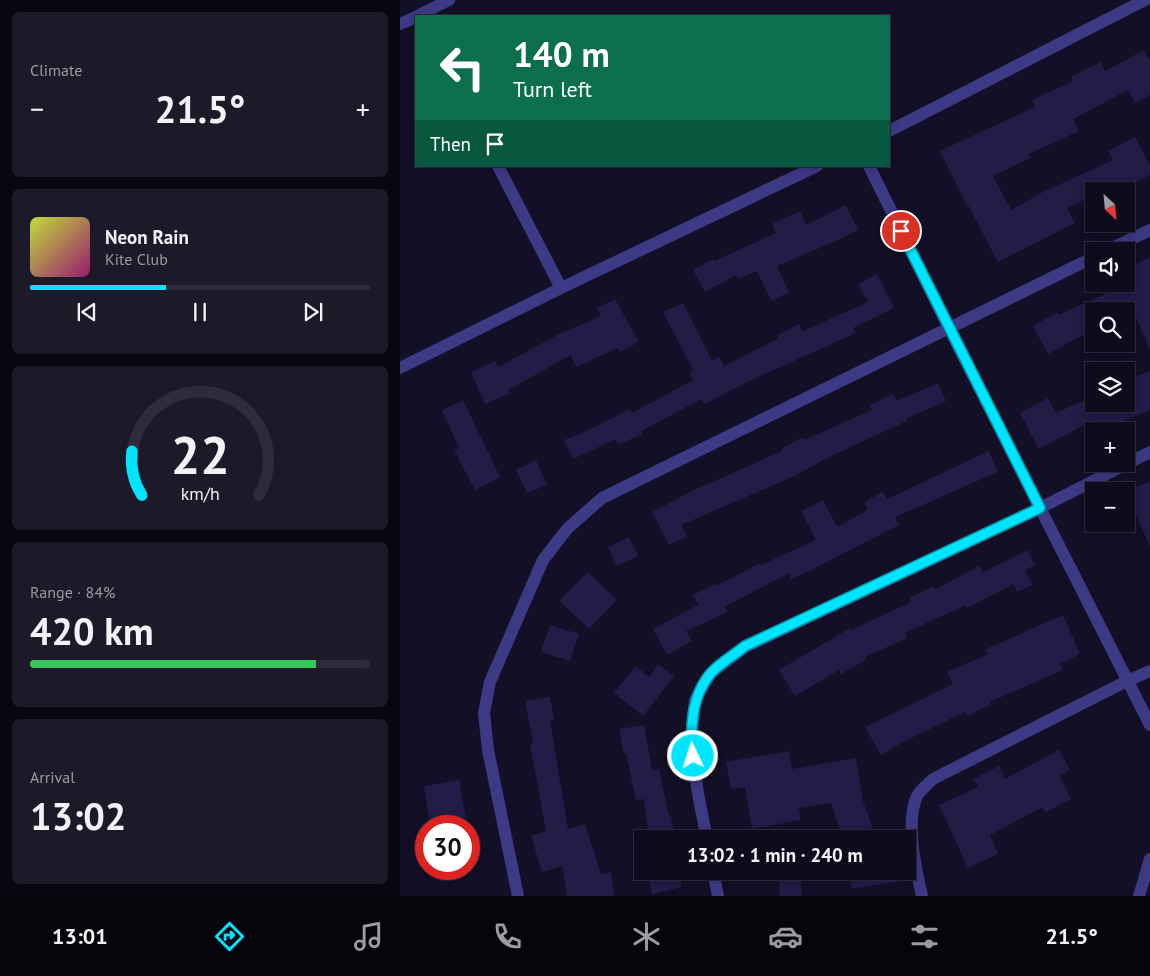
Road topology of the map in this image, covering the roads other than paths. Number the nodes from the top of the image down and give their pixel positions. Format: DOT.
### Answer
graph roads {
  1 [pos="449,0"];
  2 [pos="1144,0"];
  3 [pos="420,15"];
  4 [pos="415,17"];
  5 [pos="400,24"];
  6 [pos="890,130"];
  7 [pos="499,167"];
  8 [pos="815,167"];
  9 [pos="870,167"];
  10 [pos="1150,230"];
  11 [pos="1125,242"];
  12 [pos="1085,261"];
  13 [pos="562,288"];
  14 [pos="949,328"];
  15 [pos="400,368"];
  16 [pos="1150,452"];
  17 [pos="1040,508"];
  18 [pos="1150,671"];
  19 [pos="1127,681"];
  20 [pos="1150,725"];
  21 [pos="705,830"];
  22 [pos="1150,859"];
  23 [pos="715,880"];
  24 [pos="518,896"];
  25 [pos="718,896"];
  26 [pos="922,896"];
  27 [pos="1139,896"];
  1 -- 3 [label="street"];
  2 -- 6 [label="street"];
  4 -- 5 [label="street"];
  7 -- 13 [label="street"];
  8 -- 13 [label="street"];
  9 -- 14 [label="street"];
  10 -- 11 [label="street"];
  12 -- 14 [label="street"];
  13 -- 15 [label="street"];
  14 -- 17 [label="street"];
  14 -- 24 [label="street"];
  16 -- 17 [label="street"];
  17 -- 19 [label="street"];
  17 -- 21 [label="street"];
  18 -- 19 [label="street"];
  19 -- 20 [label="street"];
  19 -- 26 [label="street"];
  22 -- 27 [label="street"];
  23 -- 25 [label="street"];
}
